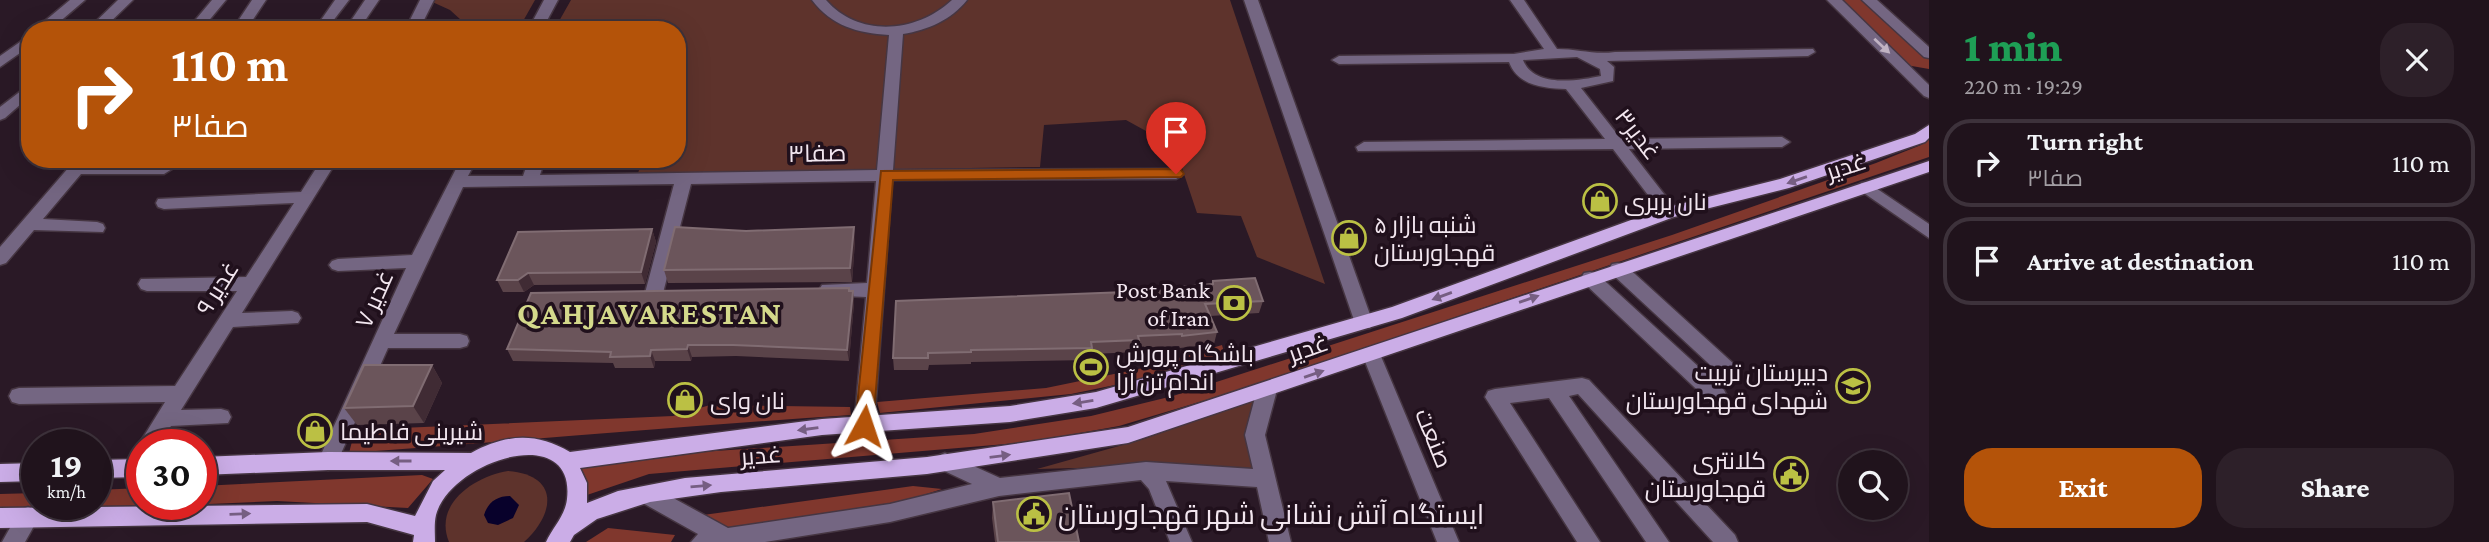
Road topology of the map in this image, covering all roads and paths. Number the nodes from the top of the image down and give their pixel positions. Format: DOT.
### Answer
graph roads {
  1 [pos="78,0"];
  2 [pos="126,0"];
  3 [pos="219,0"];
  4 [pos="259,0"];
  5 [pos="342,0"];
  6 [pos="372,0"];
  7 [pos="427,0"];
  8 [pos="551,0"];
  9 [pos="819,0"];
  10 [pos="960,0"];
  11 [pos="1251,0"];
  12 [pos="1517,0"];
  13 [pos="1834,0"];
  14 [pos="1869,0"];
  15 [pos="52,21"];
  16 [pos="104,21"];
  17 [pos="202,21"];
  18 [pos="245,21"];
  19 [pos="326,21"];
  20 [pos="358,21"];
  21 [pos="416,21"];
  22 [pos="540,21"];
  23 [pos="896,30"];
  24 [pos="21,46"];
  25 [pos="1808,52"];
  26 [pos="1553,53"];
  27 [pos="1929,54"];
  28 [pos="1515,58"];
  29 [pos="1595,59"];
  30 [pos="1339,60"];
  31 [pos="0,63"];
  32 [pos="1904,66"];
  33 [pos="1929,73"];
  34 [pos="1571,85"];
  35 [pos="1929,93"];
  36 [pos="21,96"];
  37 [pos="0,115"];
  38 [pos="1929,130"];
  39 [pos="1782,142"];
  40 [pos="1617,144"];
  41 [pos="1364,148"];
  42 [pos="1929,166"];
  43 [pos="78,168"];
  44 [pos="147,168"];
  45 [pos="324,168"];
  46 [pos="465,168"];
  47 [pos="534,168"];
  48 [pos="164,169"];
  49 [pos="1176,174"];
  50 [pos="886,175"];
  51 [pos="684,178"];
  52 [pos="530,180"];
  53 [pos="458,182"];
  54 [pos="1867,187"];
  55 [pos="306,197"];
  56 [pos="164,203"];
  57 [pos="1670,212"];
  58 [pos="1909,217"];
  59 [pos="1929,223"];
  60 [pos="30,224"];
  61 [pos="97,228"];
  62 [pos="1929,232"];
  63 [pos="0,259"];
  64 [pos="418,261"];
  65 [pos="338,265"];
  66 [pos="1618,269"];
  67 [pos="1590,278"];
  68 [pos="147,284"];
  69 [pos="251,284"];
  70 [pos="810,291"];
  71 [pos="677,293"];
  72 [pos="879,299"];
  73 [pos="292,318"];
  74 [pos="228,320"];
  75 [pos="1364,323"];
  76 [pos="382,341"];
  77 [pos="460,341"];
  78 [pos="1371,354"];
  79 [pos="1728,370"];
  80 [pos="1267,390"];
  81 [pos="1554,390"];
  82 [pos="181,394"];
  83 [pos="19,396"];
  84 [pos="1717,396"];
  85 [pos="221,417"];
  86 [pos="166,418"];
  87 [pos="864,426"];
  88 [pos="159,429"];
  89 [pos="328,461"];
  90 [pos="470,461"];
  91 [pos="567,461"];
  92 [pos="945,463"];
  93 [pos="217,465"];
  94 [pos="1146,471"];
  95 [pos="21,472"];
  96 [pos="0,473"];
  97 [pos="1265,479"];
  98 [pos="999,487"];
  99 [pos="648,495"];
  100 [pos="112,516"];
  101 [pos="21,517"];
  102 [pos="0,518"];
  103 [pos="26,520"];
  104 [pos="423,534"];
  105 [pos="562,535"];
  106 [pos="725,538"];
  107 [pos="13,542"];
  108 [pos="702,542"];
  109 [pos="1181,542"];
  110 [pos="1280,542"];
  111 [pos="1448,542"];
  112 [pos="1590,542"];
  113 [pos="1658,542"];
  114 [pos="1727,542"];
  1 -- 15 [label="street"];
  2 -- 16 [label="street"];
  3 -- 17 [label="street"];
  4 -- 18 [label="street"];
  5 -- 19 [label="street"];
  6 -- 20 [label="street"];
  7 -- 21 [label="street"];
  8 -- 22 [label="street"];
  9 -- 23 [label="street"];
  10 -- 23 [label="street"];
  11 -- 75 [label="street"];
  12 -- 26 [label="street"];
  13 -- 32 [label="street, one-way"];
  14 -- 27 [label="street"];
  23 -- 50 [label="street"];
  24 -- 31 [label="street"];
  25 -- 29 [label="street"];
  26 -- 28 [label="street"];
  26 -- 29 [label="street"];
  28 -- 30 [label="street"];
  28 -- 34 [label="street"];
  29 -- 34 [label="street"];
  32 -- 33 [label="street"];
  32 -- 35 [label="street"];
  34 -- 40 [label="street, غدیر۳"];
  36 -- 37 [label="street"];
  38 -- 57 [label="main road, غدیر, one-way"];
  39 -- 40 [label="street"];
  40 -- 41 [label="street"];
  40 -- 57 [label="street, غدیر۳"];
  42 -- 54 [label="main road, غدیر"];
  43 -- 60 [label="street"];
  44 -- 48 [label="street"];
  45 -- 55 [label="street, غدیر ۹"];
  46 -- 53 [label="street, غدیر ۷"];
  47 -- 52 [label="street"];
  49 -- 50 [label="street, صفا۳"];
  50 -- 51 [label="street, صفا۳"];
  50 -- 72 [label="street"];
  51 -- 52 [label="street, صفا۳"];
  51 -- 71 [label="street"];
  52 -- 53 [label="street, صفا۳"];
  53 -- 64 [label="street, غدیر ۷"];
  54 -- 58 [label="street"];
  54 -- 66 [label="main road, غدیر"];
  55 -- 56 [label="street"];
  55 -- 69 [label="street, غدیر ۹"];
  57 -- 75 [label="main road, غدیر, one-way"];
  58 -- 59 [label="street"];
  58 -- 62 [label="street"];
  60 -- 61 [label="street"];
  60 -- 63 [label="street"];
  64 -- 65 [label="street"];
  64 -- 76 [label="street, غدیر ۷"];
  66 -- 67 [label="main road, غدیر"];
  66 -- 79 [label="street"];
  78 -- 67 [label="main road, غدیر, one-way"];
  67 -- 84 [label="street"];
  68 -- 69 [label="street"];
  69 -- 74 [label="street, غدیر ۹"];
  70 -- 72 [label="street"];
  72 -- 87 [label="street"];
  73 -- 74 [label="street"];
  74 -- 82 [label="street, غدیر ۹"];
  75 -- 87 [label="main road, غدیر, one-way"];
  76 -- 77 [label="street"];
  76 -- 89 [label="street, غدیر ۷"];
  80 -- 78 [label="main road, غدیر, one-way"];
  78 -- 111 [label="street, صنعت"];
  92 -- 80 [label="main road, غدیر, one-way"];
  80 -- 97 [label="street"];
  81 -- 112 [label="street"];
  81 -- 113 [label="street"];
  81 -- 114 [label="street"];
  82 -- 83 [label="street"];
  82 -- 86 [label="street, غدیر ۹"];
  85 -- 86 [label="street"];
  86 -- 88 [label="street, غدیر ۹"];
  87 -- 91 [label="main road, غدیر, one-way"];
  90 -- 89 [label="main road, one-way"];
  89 -- 93 [label="main road"];
  90 -- 91 [label="main road"];
  90 -- 104 [label="main road"];
  91 -- 105 [label="main road"];
  92 -- 98 [label="street"];
  99 -- 92 [label="main road, غدیر, one-way"];
  94 -- 97 [label="street"];
  94 -- 98 [label="street"];
  94 -- 109 [label="street"];
  95 -- 96 [label="main road"];
  97 -- 110 [label="street"];
  98 -- 106 [label="street"];
  99 -- 105 [label="main road, غدیر"];
  99 -- 106 [label="street"];
  100 -- 104 [label="main road, one-way"];
  101 -- 102 [label="main road"];
  103 -- 107 [label="street"];
  106 -- 108 [label="street"];
}
